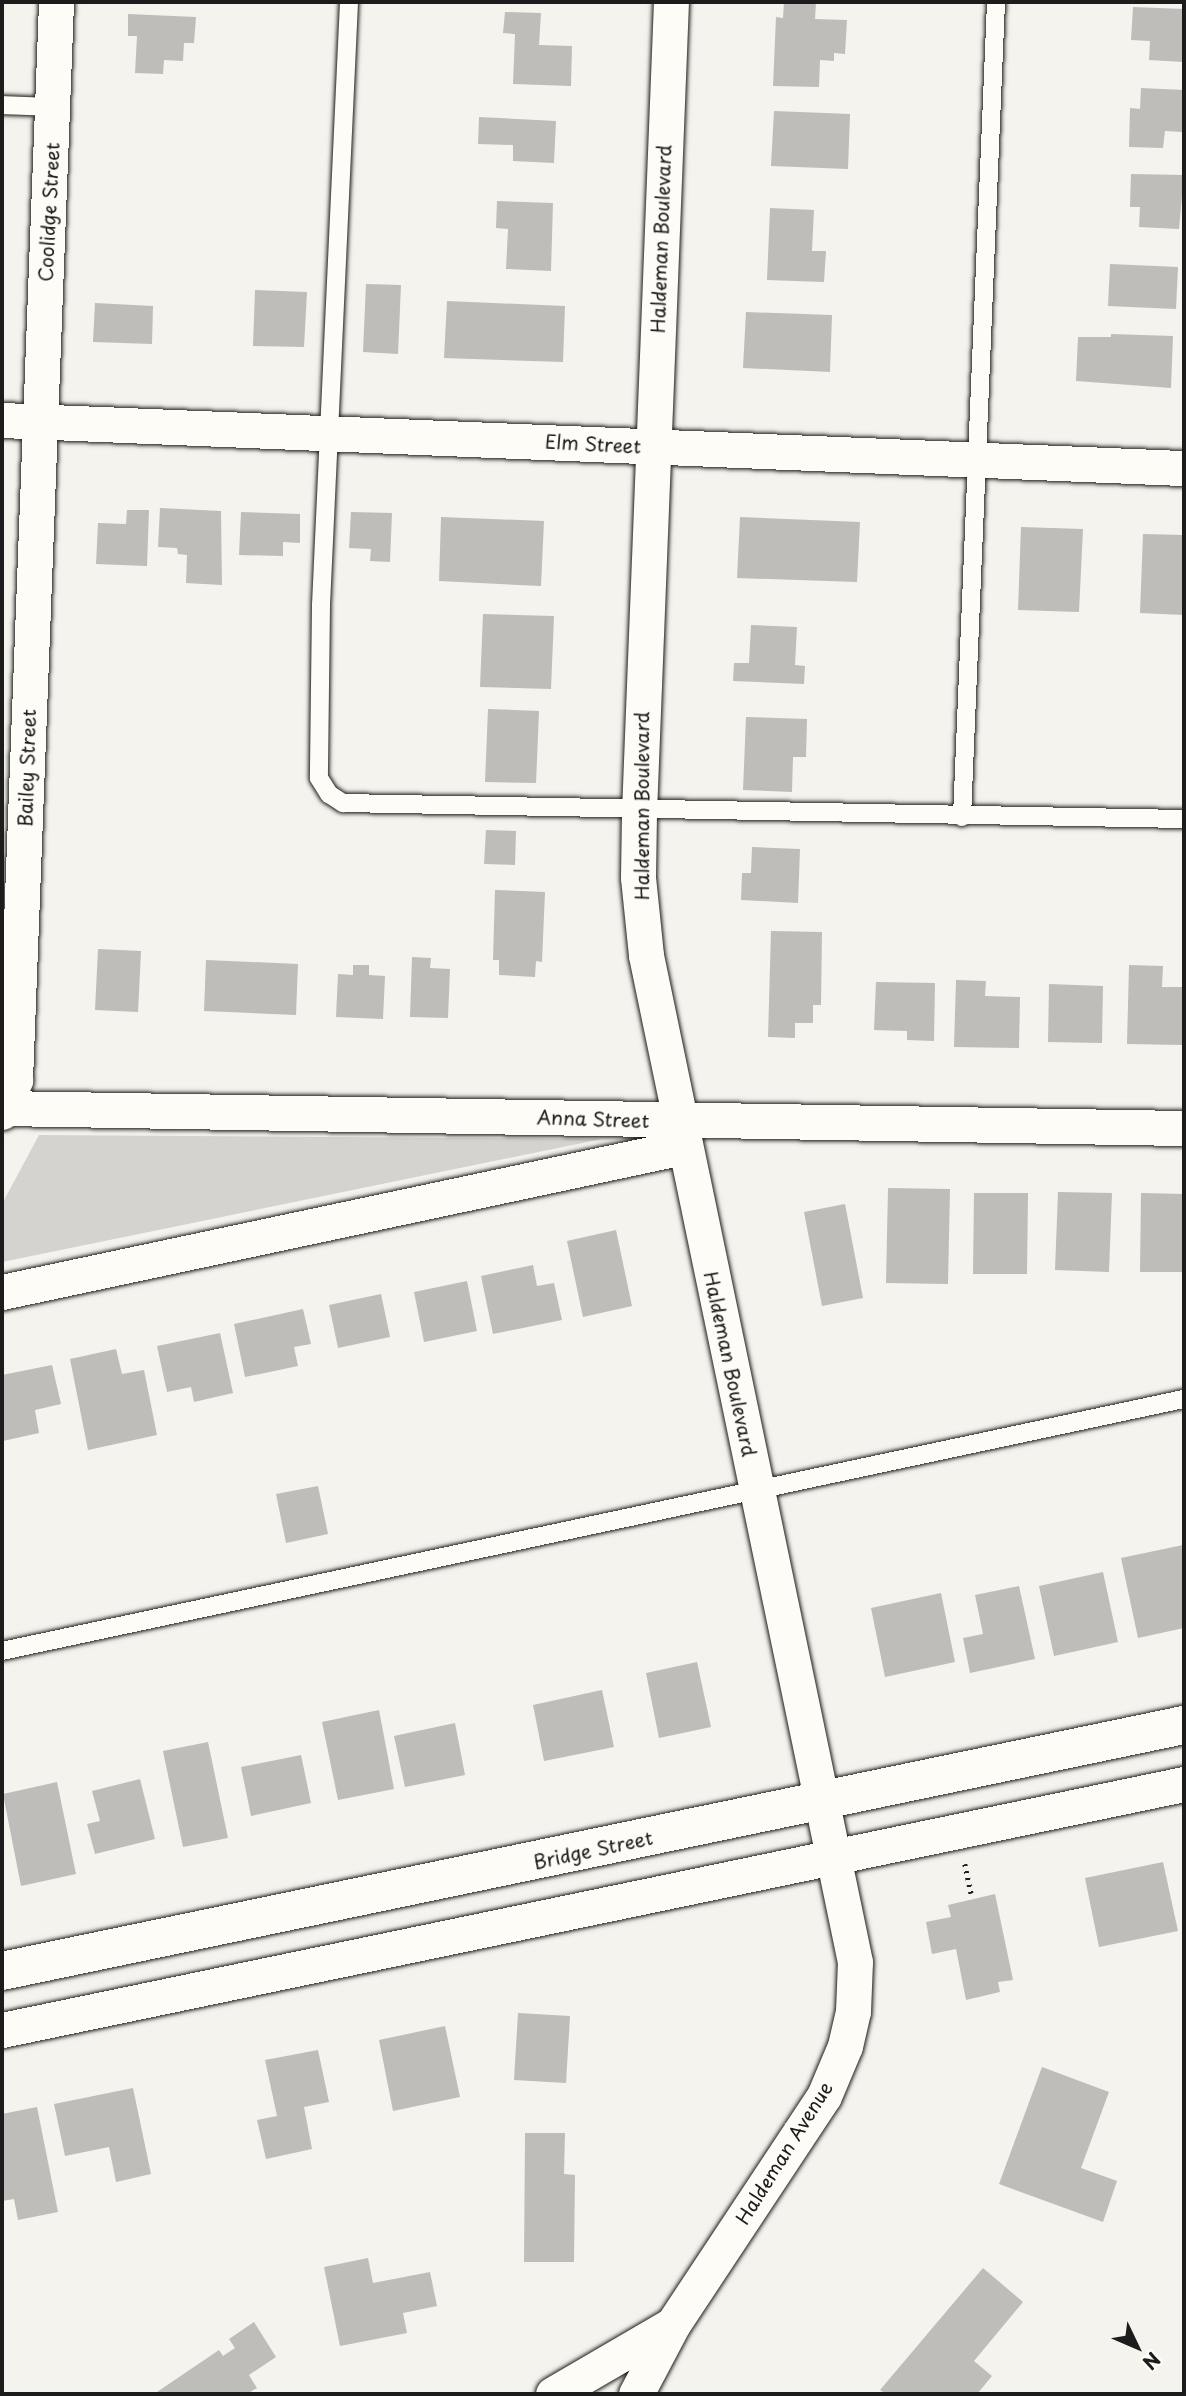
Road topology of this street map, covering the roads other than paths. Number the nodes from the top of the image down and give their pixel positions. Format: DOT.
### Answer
graph roads {
  1 [pos="56,2"];
  2 [pos="349,2"];
  3 [pos="671,2"];
  4 [pos="996,2"];
  5 [pos="2,105"];
  6 [pos="54,107"];
  7 [pos="2,420"];
  8 [pos="40,421"];
  9 [pos="330,432"];
  10 [pos="654,447"];
  11 [pos="977,460"];
  12 [pos="1184,468"];
  13 [pos="639,812"];
  14 [pos="962,817"];
  15 [pos="1184,819"];
  16 [pos="2,1110"];
  17 [pos="1184,1128"];
  18 [pos="681,1134"];
  19 [pos="2,1292"];
  20 [pos="1184,1399"];
  21 [pos="757,1490"];
  22 [pos="2,1651"];
  23 [pos="1184,1725"];
  24 [pos="1184,1784"];
  25 [pos="818,1803"];
  26 [pos="831,1858"];
  27 [pos="2,1971"];
  28 [pos="2,2030"];
  29 [pos="673,2324"];
  30 [pos="553,2394"];
  31 [pos="636,2394"];
  1 -- 6 [label="street, Coolidge Street"];
  2 -- 9 [label="lane"];
  3 -- 10 [label="street, Haldeman Boulevard"];
  4 -- 11 [label="lane"];
  5 -- 6 [label="lane"];
  6 -- 8 [label="street, Coolidge Street"];
  7 -- 8 [label="street, Elm Street"];
  8 -- 9 [label="street, Elm Street"];
  8 -- 16 [label="street, Bailey Street"];
  9 -- 10 [label="street, Elm Street"];
  9 -- 13 [label="lane"];
  10 -- 11 [label="street, Elm Street"];
  10 -- 13 [label="street, Haldeman Boulevard"];
  11 -- 12 [label="street, Elm Street"];
  11 -- 14 [label="lane"];
  13 -- 14 [label="lane"];
  13 -- 18 [label="street, Haldeman Boulevard"];
  14 -- 15 [label="lane"];
  16 -- 18 [label="street, Anna Street"];
  17 -- 18 [label="street, Anna Street"];
  18 -- 19 [label="street, Anna Street"];
  18 -- 21 [label="street, Haldeman Boulevard"];
  20 -- 21 [label="lane"];
  21 -- 22 [label="lane"];
  21 -- 25 [label="street, Haldeman Boulevard"];
  23 -- 25 [label="main road, Bridge Street"];
  24 -- 26 [label="street"];
  25 -- 26 [label="street, Haldeman Avenue"];
  25 -- 27 [label="main road, Bridge Street"];
  26 -- 28 [label="street"];
  26 -- 29 [label="street, Haldeman Avenue"];
  29 -- 30 [label="street, Haldeman Avenue"];
  29 -- 31 [label="street, Haldeman Avenue"];
}
